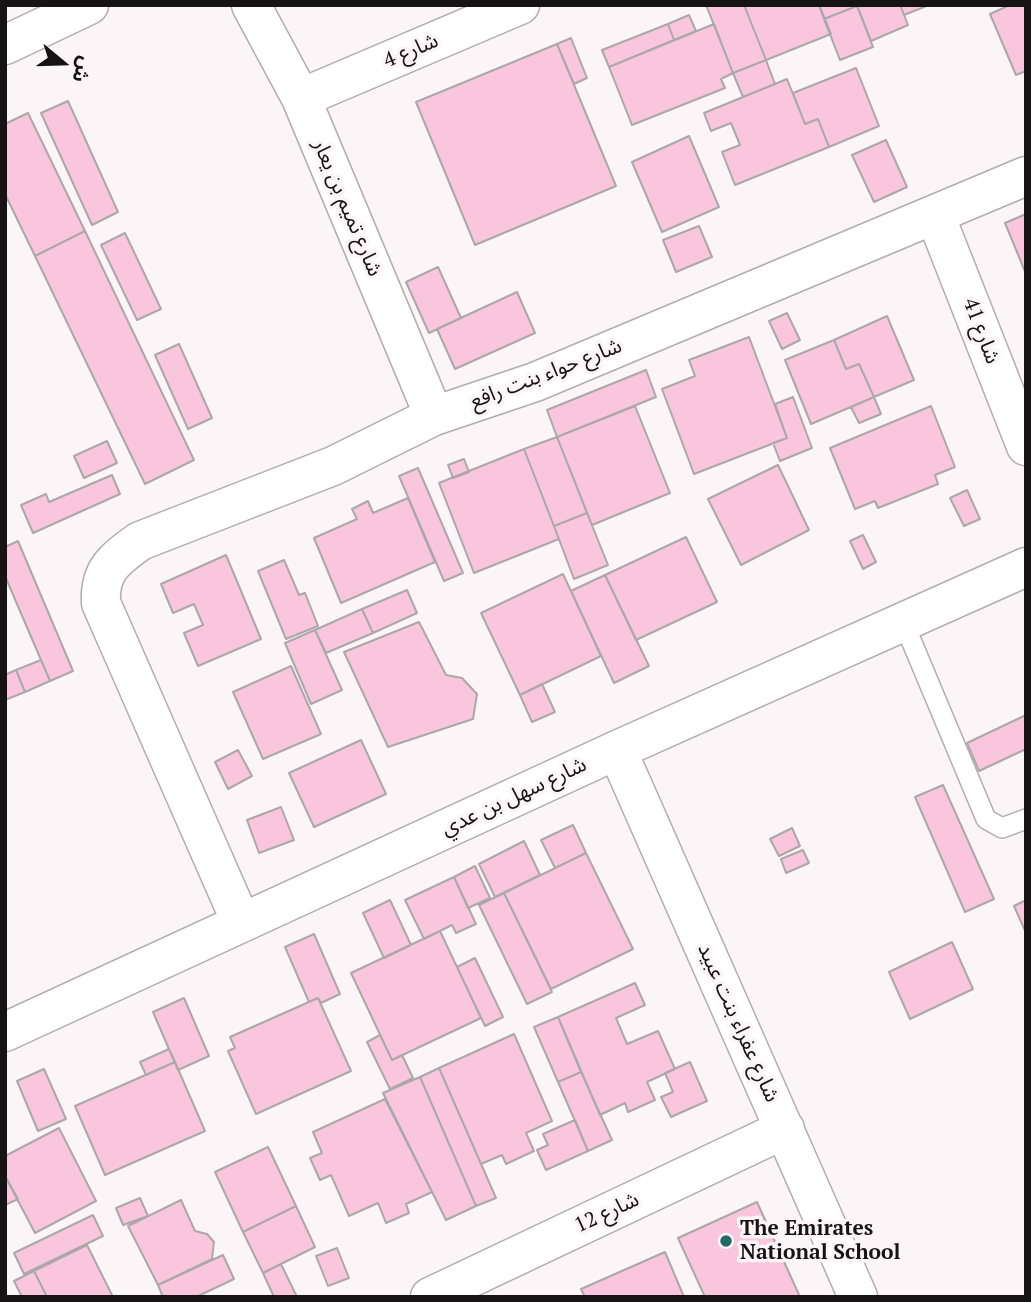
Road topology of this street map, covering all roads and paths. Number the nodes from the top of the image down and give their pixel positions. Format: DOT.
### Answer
graph roads {
  1 [pos="89,5"];
  2 [pos="251,5"];
  3 [pos="520,5"];
  4 [pos="5,45"];
  5 [pos="301,98"];
  6 [pos="1026,176"];
  7 [pos="935,215"];
  8 [pos="434,416"];
  9 [pos="1026,446"];
  10 [pos="1026,566"];
  11 [pos="904,621"];
  12 [pos="617,750"];
  13 [pos="1026,820"];
  14 [pos="241,922"];
  15 [pos="5,1032"];
  16 [pos="785,1129"];
  17 [pos="430,1297"];
  18 [pos="858,1297"];
  1 -- 4 [label="street"];
  2 -- 5 [label="street, شارع تميم بن يعار"];
  3 -- 5 [label="street, شارع 4"];
  5 -- 8 [label="street, شارع تميم بن يعار"];
  6 -- 7 [label="street, شارع حواء بنت رافع"];
  7 -- 8 [label="street, شارع حواء بنت رافع"];
  7 -- 9 [label="street, شارع 41"];
  8 -- 14 [label="street, شارع حواء بنت رافع"];
  10 -- 11 [label="street, شارع سهل بن عدي"];
  11 -- 12 [label="street, شارع سهل بن عدي"];
  11 -- 13 [label="lane"];
  12 -- 14 [label="street, شارع سهل بن عدي"];
  12 -- 16 [label="street, شارع عفراء بنت عبيد"];
  14 -- 15 [label="street, شارع سهل بن عدي"];
  16 -- 17 [label="street, شارع 12"];
  16 -- 18 [label="street, شارع عفراء بنت عبيد"];
}
